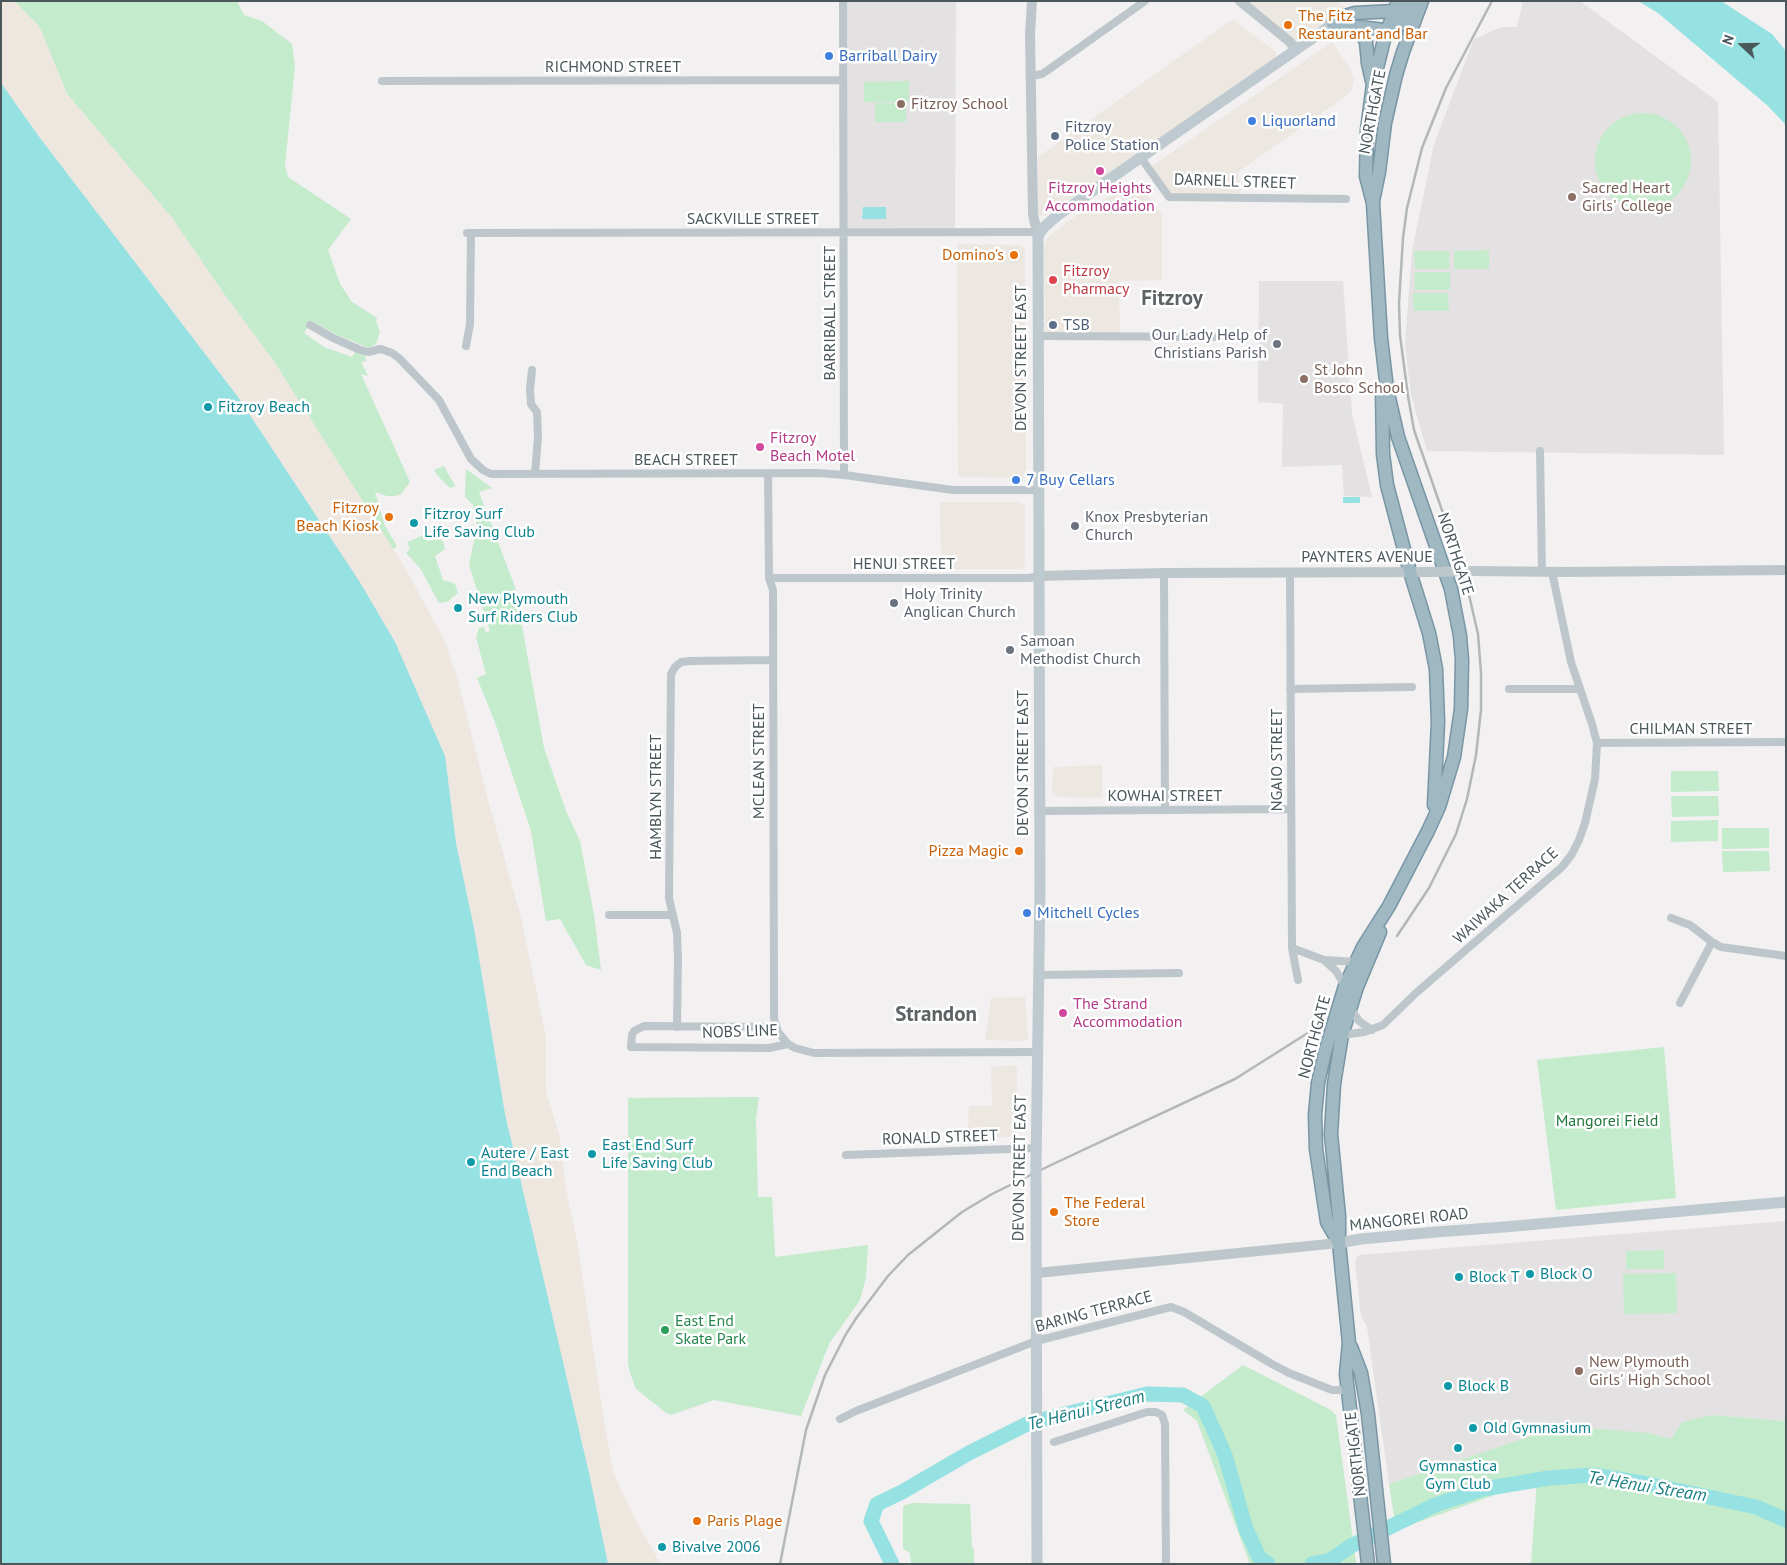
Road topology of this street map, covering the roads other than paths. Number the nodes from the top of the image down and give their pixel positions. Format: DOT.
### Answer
graph roads {
  1 [pos="843,1"];
  2 [pos="1032,1"];
  3 [pos="1145,1"];
  4 [pos="1240,1"];
  5 [pos="1410,1"];
  6 [pos="1422,1"];
  7 [pos="1396,6"];
  8 [pos="1333,24"];
  9 [pos="1353,28"];
  10 [pos="1387,31"];
  11 [pos="1296,50"];
  12 [pos="1031,76"];
  13 [pos="843,80"];
  14 [pos="382,81"];
  15 [pos="1373,84"];
  16 [pos="1141,158"];
  17 [pos="1346,199"];
  18 [pos="1372,203"];
  19 [pos="844,232"];
  20 [pos="1040,232"];
  21 [pos="310,325"];
  22 [pos="1038,336"];
  23 [pos="1239,337"];
  24 [pos="466,346"];
  25 [pos="1383,364"];
  26 [pos="532,370"];
  27 [pos="1540,451"];
  28 [pos="535,474"];
  29 [pos="768,474"];
  30 [pos="844,475"];
  31 [pos="1038,490"];
  32 [pos="1786,570"];
  33 [pos="1290,572"];
  34 [pos="1410,572"];
  35 [pos="1547,572"];
  36 [pos="1164,573"];
  37 [pos="1039,576"];
  38 [pos="769,578"];
  39 [pos="773,660"];
  40 [pos="1412,688"];
  41 [pos="1290,689"];
  42 [pos="1509,689"];
  43 [pos="1579,689"];
  44 [pos="1786,742"];
  45 [pos="1596,743"];
  46 [pos="1165,809"];
  47 [pos="1291,809"];
  48 [pos="1039,811"];
  49 [pos="1428,831"];
  50 [pos="1389,906"];
  51 [pos="609,915"];
  52 [pos="672,915"];
  53 [pos="1671,918"];
  54 [pos="1712,942"];
  55 [pos="1292,948"];
  56 [pos="1786,956"];
  57 [pos="1324,960"];
  58 [pos="1356,962"];
  59 [pos="1179,974"];
  60 [pos="1039,975"];
  61 [pos="1298,980"];
  62 [pos="1345,986"];
  63 [pos="1680,1003"];
  64 [pos="1350,1008"];
  65 [pos="677,1027"];
  66 [pos="776,1027"];
  67 [pos="1372,1030"];
  68 [pos="1342,1035"];
  69 [pos="788,1044"];
  70 [pos="1038,1052"];
  71 [pos="1036,1148"];
  72 [pos="846,1155"];
  73 [pos="1786,1202"];
  74 [pos="1338,1243"];
  75 [pos="1036,1273"];
  76 [pos="1036,1341"];
  77 [pos="1350,1343"];
  78 [pos="1349,1390"];
  79 [pos="840,1419"];
  80 [pos="1054,1442"];
  81 [pos="1037,1564"];
  82 [pos="1166,1564"];
  83 [pos="1368,1564"];
  84 [pos="1384,1564"];
  1 -- 13 [label="street, BARRIBALL STREET"];
  2 -- 12 [label="street"];
  3 -- 12 [label="street"];
  4 -- 11 [label="street"];
  5 -- 10 [label="highway"];
  6 -- 18 [label="highway, NORTHGATE"];
  7 -- 8 [label="highway"];
  7 -- 10 [label="highway, NORTHGATE"];
  8 -- 9 [label="highway"];
  8 -- 11 [label="main road"];
  9 -- 10 [label="highway"];
  9 -- 15 [label="highway"];
  10 -- 15 [label="highway, NORTHGATE"];
  11 -- 16 [label="main road"];
  12 -- 20 [label="street"];
  13 -- 14 [label="street, RICHMOND STREET"];
  13 -- 19 [label="street, BARRIBALL STREET"];
  15 -- 18 [label="highway, NORTHGATE"];
  16 -- 17 [label="street, DARNELL STREET"];
  16 -- 20 [label="main road"];
  18 -- 25 [label="highway, NORTHGATE"];
  19 -- 20 [label="street, SACKVILLE STREET"];
  19 -- 24 [label="street, SACKVILLE STREET"];
  19 -- 30 [label="street, BARRIBALL STREET"];
  20 -- 22 [label="main road, DEVON STREET EAST"];
  21 -- 28 [label="street, BEACH STREET"];
  22 -- 23 [label="street"];
  22 -- 31 [label="main road, DEVON STREET EAST"];
  25 -- 34 [label="highway"];
  25 -- 49 [label="highway, NORTHGATE"];
  26 -- 28 [label="street"];
  27 -- 35 [label="street, WAIWAKA TERRACE"];
  28 -- 29 [label="street, BEACH STREET"];
  29 -- 30 [label="street, BEACH STREET"];
  29 -- 38 [label="street, MCLEAN STREET"];
  30 -- 31 [label="street, BEACH STREET"];
  31 -- 37 [label="main road, DEVON STREET EAST"];
  32 -- 35 [label="street, PAYNTERS AVENUE"];
  33 -- 34 [label="street, PAYNTERS AVENUE"];
  33 -- 36 [label="street, PAYNTERS AVENUE"];
  33 -- 41 [label="street, NGAIO STREET"];
  34 -- 35 [label="street, PAYNTERS AVENUE, bridge"];
  34 -- 49 [label="highway"];
  35 -- 43 [label="street, WAIWAKA TERRACE"];
  36 -- 37 [label="street, PAYNTERS AVENUE"];
  36 -- 46 [label="street"];
  37 -- 38 [label="street, HENUI STREET"];
  37 -- 48 [label="main road, DEVON STREET EAST"];
  38 -- 39 [label="street, MCLEAN STREET"];
  39 -- 52 [label="street, HAMBLYN STREET"];
  39 -- 66 [label="street, MCLEAN STREET"];
  40 -- 41 [label="street"];
  41 -- 47 [label="street, NGAIO STREET"];
  42 -- 43 [label="street"];
  43 -- 45 [label="street, WAIWAKA TERRACE"];
  44 -- 45 [label="street, CHILMAN STREET"];
  45 -- 67 [label="street, WAIWAKA TERRACE"];
  46 -- 47 [label="street, KOWHAI STREET"];
  46 -- 48 [label="street, KOWHAI STREET"];
  47 -- 55 [label="street, NGAIO STREET"];
  48 -- 60 [label="main road, DEVON STREET EAST"];
  49 -- 50 [label="highway, NORTHGATE"];
  50 -- 58 [label="highway, NORTHGATE"];
  50 -- 64 [label="highway, NORTHGATE"];
  51 -- 52 [label="street"];
  52 -- 65 [label="street, HAMBLYN STREET"];
  53 -- 54 [label="street"];
  54 -- 56 [label="street"];
  54 -- 63 [label="street"];
  55 -- 57 [label="street"];
  55 -- 61 [label="street, NGAIO STREET"];
  57 -- 58 [label="street"];
  57 -- 62 [label="street"];
  58 -- 62 [label="highway, NORTHGATE"];
  59 -- 60 [label="street"];
  60 -- 70 [label="main road, DEVON STREET EAST"];
  62 -- 74 [label="highway, NORTHGATE"];
  64 -- 67 [label="street"];
  64 -- 68 [label="highway, NORTHGATE"];
  65 -- 66 [label="street, NOBS LINE"];
  65 -- 69 [label="street, NOBS LINE"];
  66 -- 69 [label="street"];
  67 -- 68 [label="street, WAIWAKA TERRACE"];
  68 -- 74 [label="highway, NORTHGATE"];
  69 -- 70 [label="street, NOBS LINE"];
  70 -- 71 [label="main road, DEVON STREET EAST"];
  71 -- 72 [label="street, RONALD STREET"];
  71 -- 75 [label="main road, DEVON STREET EAST, bridge"];
  73 -- 74 [label="main road, MANGOREI ROAD"];
  74 -- 75 [label="street, MANGOREI ROAD"];
  74 -- 77 [label="highway, NORTHGATE"];
  75 -- 76 [label="main road, DEVON STREET EAST"];
  76 -- 78 [label="street, BARING TERRACE"];
  76 -- 79 [label="street, BARING TERRACE"];
  76 -- 81 [label="main road, DEVON STREET EAST"];
  77 -- 78 [label="highway, NORTHGATE"];
  77 -- 84 [label="highway, NORTHGATE"];
  78 -- 83 [label="highway, NORTHGATE"];
  80 -- 82 [label="street"];
}
